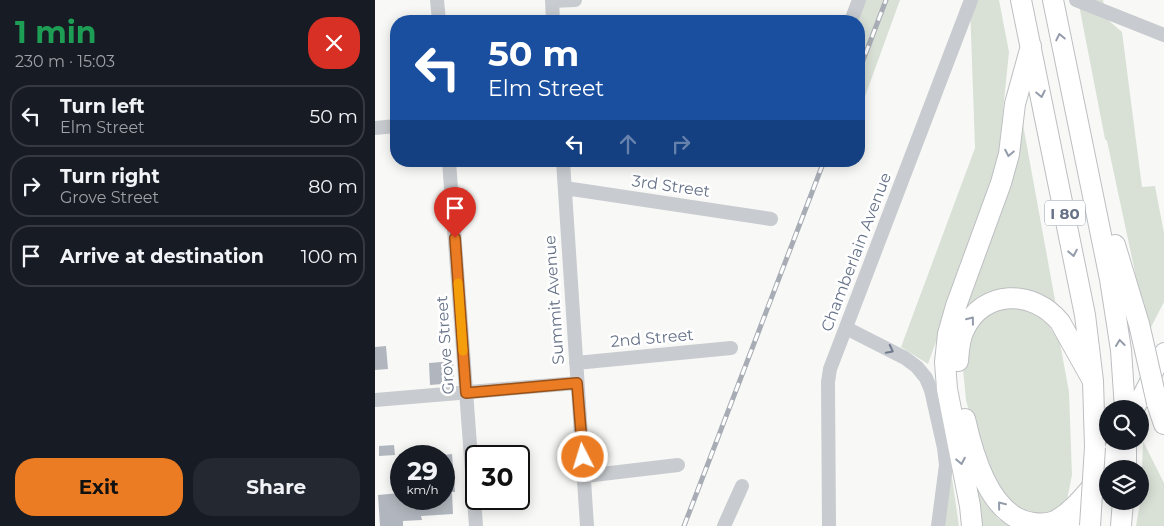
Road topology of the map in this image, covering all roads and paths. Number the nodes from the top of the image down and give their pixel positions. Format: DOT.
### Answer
graph roads {
  1 [pos="437,0"];
  2 [pos="552,0"];
  3 [pos="575,0"];
  4 [pos="859,0"];
  5 [pos="971,0"];
  6 [pos="1021,0"];
  7 [pos="1076,0"];
  8 [pos="1053,3"];
  9 [pos="438,15"];
  10 [pos="553,15"];
  11 [pos="853,15"];
  12 [pos="1164,35"];
  13 [pos="1031,46"];
  14 [pos="390,127"];
  15 [pos="375,128"];
  16 [pos="1081,136"];
  17 [pos="449,167"];
  18 [pos="563,167"];
  19 [pos="565,188"];
  20 [pos="771,220"];
  21 [pos="846,328"];
  22 [pos="731,348"];
  23 [pos="1154,351"];
  24 [pos="576,363"];
  25 [pos="1093,381"];
  26 [pos="577,383"];
  27 [pos="466,393"];
  28 [pos="375,400"];
  29 [pos="1125,400"];
  30 [pos="1138,400"];
  31 [pos="1164,424"];
  32 [pos="1113,450"];
  33 [pos="678,464"];
  34 [pos="585,476"];
  35 [pos="1097,481"];
  36 [pos="742,486"];
  37 [pos="1122,510"];
  38 [pos="476,526"];
  39 [pos="587,526"];
  40 [pos="724,526"];
  41 [pos="829,526"];
  42 [pos="938,526"];
  43 [pos="972,526"];
  44 [pos="1075,526"];
  45 [pos="1090,526"];
  46 [pos="1121,526"];
  1 -- 9 [label="street"];
  2 -- 3 [label="street"];
  2 -- 10 [label="street"];
  4 -- 11 [label="street"];
  5 -- 21 [label="street, Chamberlain Avenue"];
  6 -- 13 [label="highway, I 80"];
  7 -- 12 [label="street"];
  16 -- 8 [label="highway, I 80, one-way"];
  13 -- 25 [label="highway, I 80, one-way"];
  13 -- 43 [label="highway, one-way"];
  14 -- 15 [label="street"];
  16 -- 23 [label="highway"];
  29 -- 16 [label="highway, I 80, one-way"];
  17 -- 27 [label="street, Grove Street"];
  18 -- 19 [label="street, Summit Avenue"];
  19 -- 20 [label="street, 3rd Street"];
  19 -- 24 [label="street, Summit Avenue"];
  21 -- 41 [label="street, Chamberlain Avenue"];
  21 -- 42 [label="street, one-way"];
  22 -- 24 [label="street, 2nd Street"];
  23 -- 30 [label="main road"];
  23 -- 31 [label="highway, bridge"];
  24 -- 26 [label="street, Summit Avenue"];
  35 -- 25 [label="highway, one-way"];
  25 -- 45 [label="highway, I 80, bridge"];
  26 -- 27 [label="street"];
  26 -- 34 [label="street, Summit Avenue"];
  27 -- 28 [label="street"];
  27 -- 38 [label="street, Grove Street"];
  32 -- 35 [label="main road"];
  33 -- 34 [label="street"];
  34 -- 39 [label="street, Summit Avenue"];
  35 -- 44 [label="main road"];
  36 -- 40 [label="street"];
  37 -- 46 [label="highway"];
}
